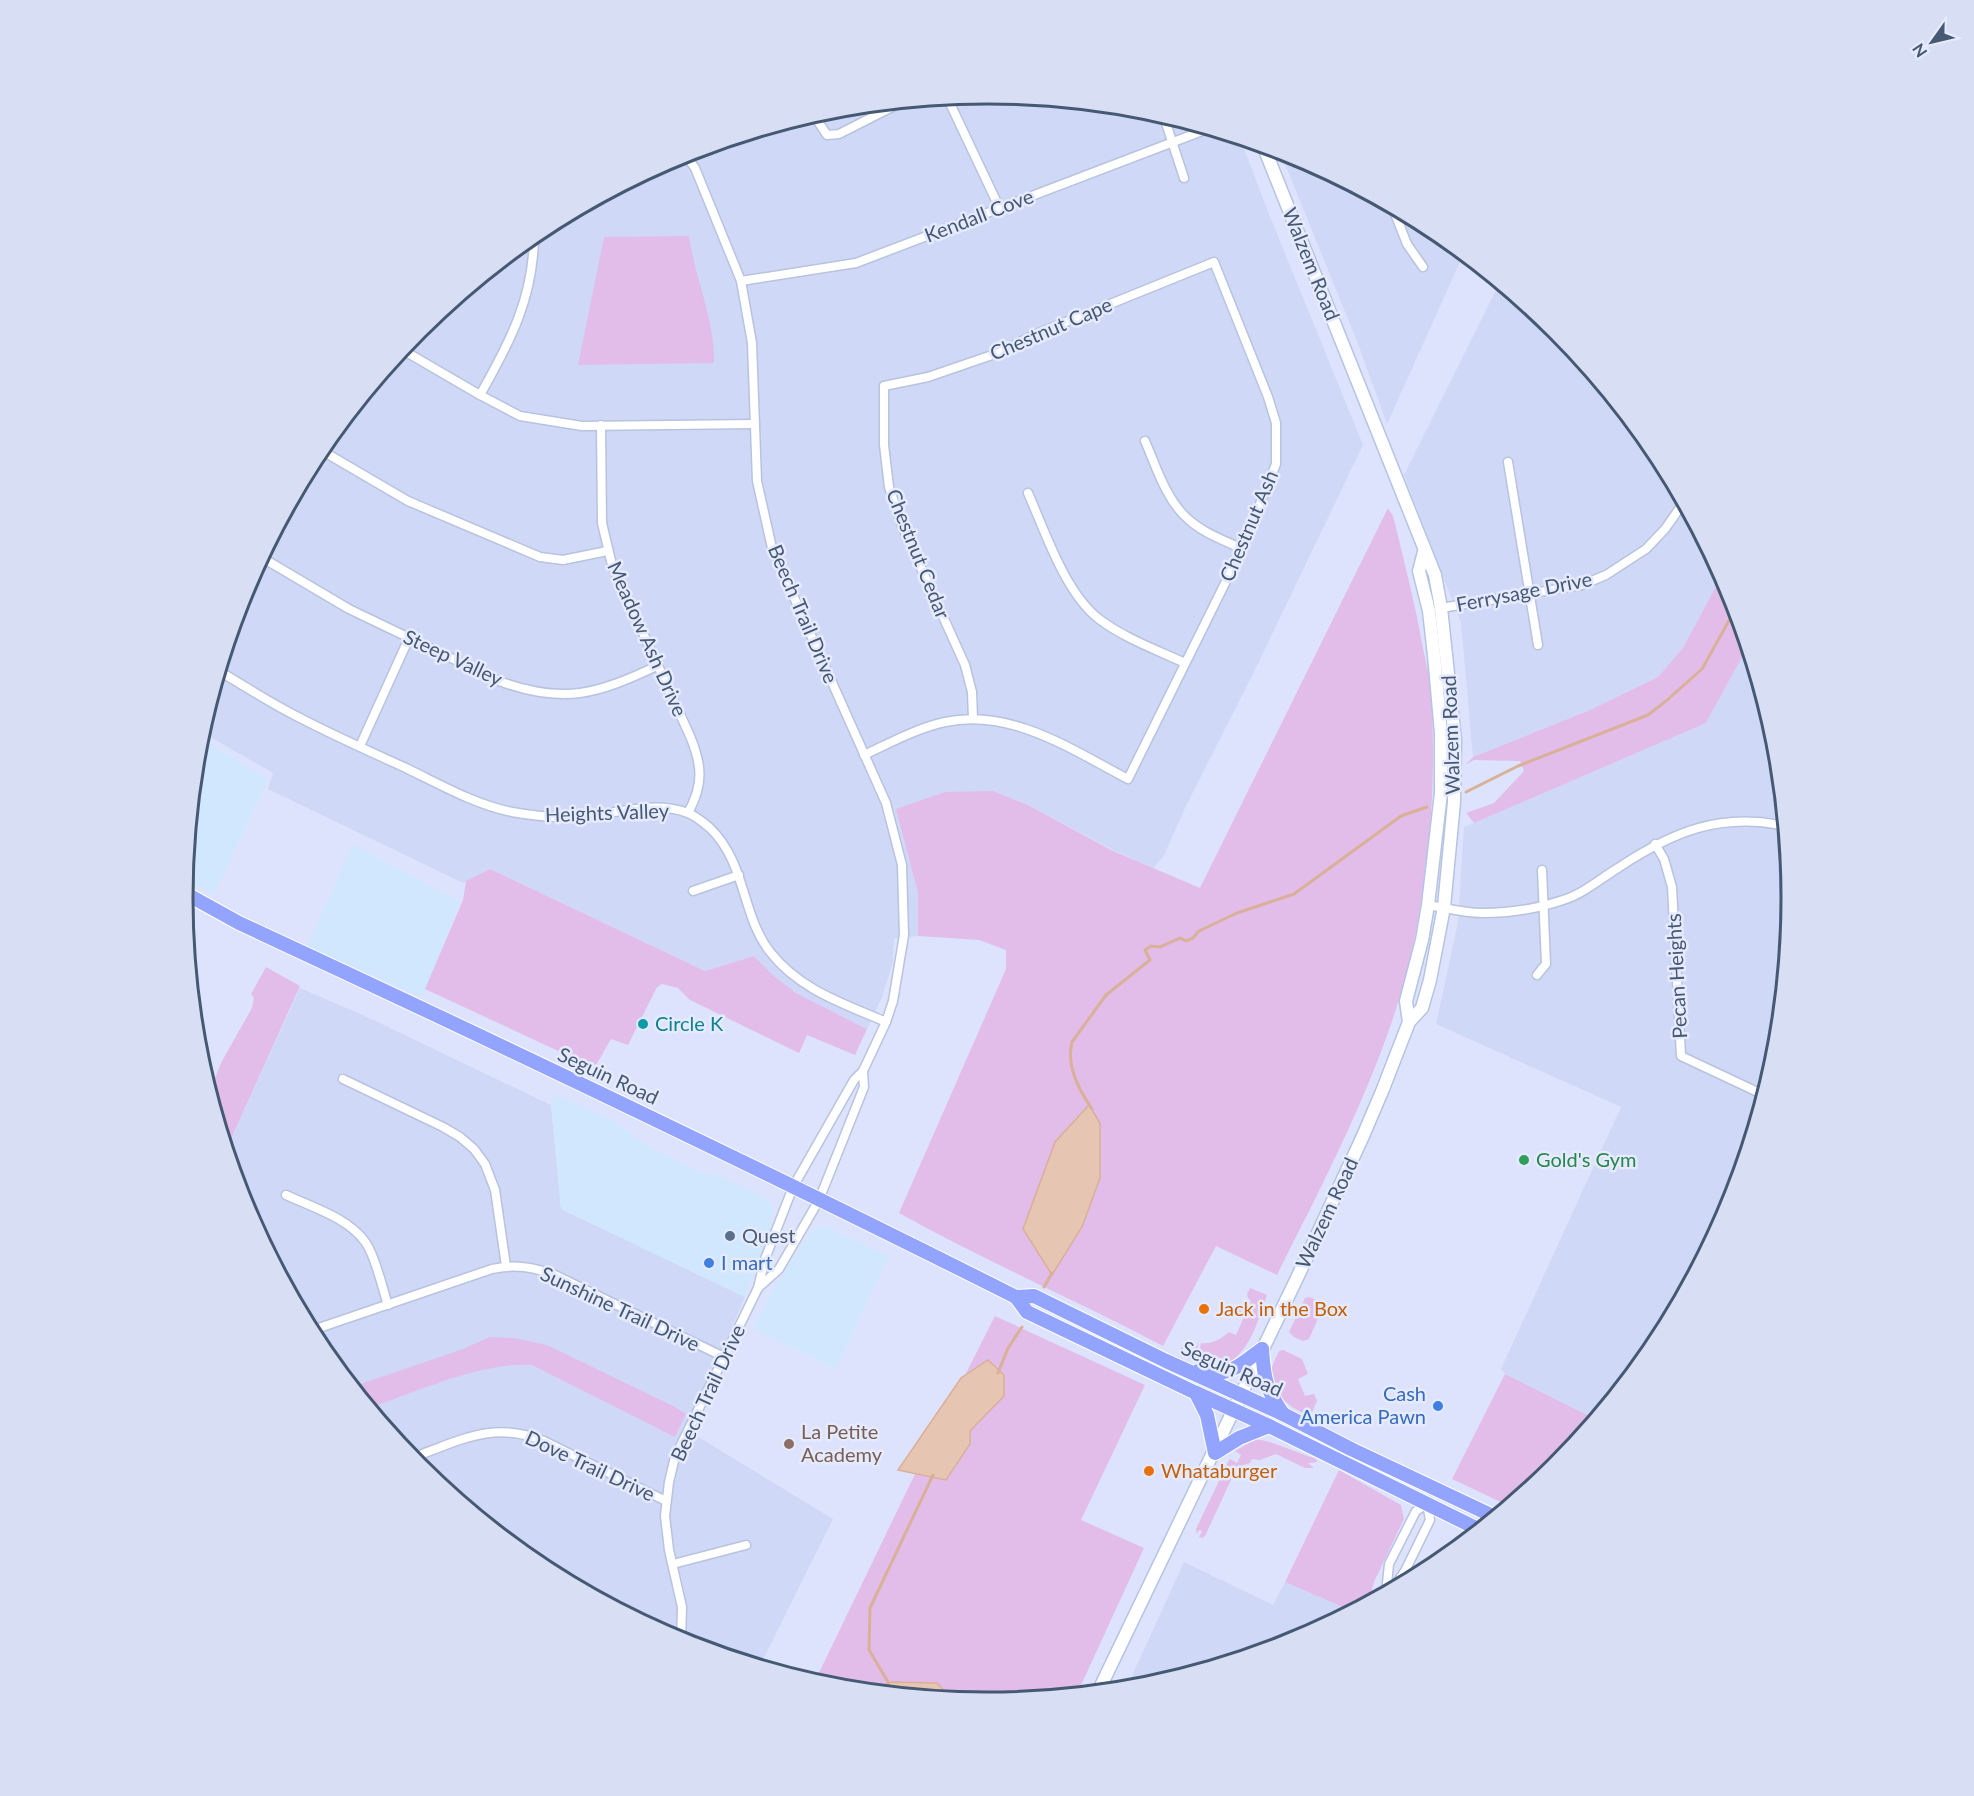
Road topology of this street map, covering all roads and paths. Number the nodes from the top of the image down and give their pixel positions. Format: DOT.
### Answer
graph roads {
  1 [pos="951,105"];
  2 [pos="887,110"];
  3 [pos="818,122"];
  4 [pos="1167,125"];
  5 [pos="1198,133"];
  6 [pos="1173,142"];
  7 [pos="1267,155"];
  8 [pos="690,161"];
  9 [pos="1184,178"];
  10 [pos="1000,209"];
  11 [pos="1397,218"];
  12 [pos="534,246"];
  13 [pos="1214,262"];
  14 [pos="1423,267"];
  15 [pos="741,281"];
  16 [pos="409,354"];
  17 [pos="884,386"];
  18 [pos="480,395"];
  19 [pos="755,424"];
  20 [pos="601,425"];
  21 [pos="1145,441"];
  22 [pos="328,454"];
  23 [pos="1508,462"];
  24 [pos="1028,493"];
  25 [pos="1679,509"];
  26 [pos="1242,549"];
  27 [pos="608,551"];
  28 [pos="1424,552"];
  29 [pos="268,561"];
  30 [pos="1529,594"];
  31 [pos="1441,608"];
  32 [pos="409,638"];
  33 [pos="1538,645"];
  34 [pos="1185,663"];
  35 [pos="657,666"];
  36 [pos="225,675"];
  37 [pos="973,719"];
  38 [pos="360,746"];
  39 [pos="864,755"];
  40 [pos="688,813"];
  41 [pos="1778,824"];
  42 [pos="1655,844"];
  43 [pos="1542,870"];
  44 [pos="739,875"];
  45 [pos="693,891"];
  46 [pos="192,897"];
  47 [pos="1428,905"];
  48 [pos="1544,906"];
  49 [pos="1444,907"];
  50 [pos="1536,975"];
  51 [pos="886,1022"];
  52 [pos="1408,1022"];
  53 [pos="863,1071"];
  54 [pos="343,1079"];
  55 [pos="1757,1092"];
  56 [pos="793,1188"];
  57 [pos="286,1195"];
  58 [pos="819,1200"];
  59 [pos="506,1266"];
  60 [pos="758,1288"];
  61 [pos="1016,1297"];
  62 [pos="388,1305"];
  63 [pos="319,1328"];
  64 [pos="1262,1349"];
  65 [pos="724,1357"];
  66 [pos="1187,1371"];
  67 [pos="1196,1393"];
  68 [pos="1241,1395"];
  69 [pos="1234,1410"];
  70 [pos="1283,1414"];
  71 [pos="1269,1426"];
  72 [pos="1215,1453"];
  73 [pos="420,1455"];
  74 [pos="1397,1470"];
  75 [pos="666,1501"];
  76 [pos="1427,1504"];
  77 [pos="1470,1505"];
  78 [pos="1488,1514"];
  79 [pos="1473,1526"];
  80 [pos="746,1545"];
  81 [pos="673,1564"];
  82 [pos="1402,1575"];
  83 [pos="1387,1584"];
  84 [pos="681,1631"];
  85 [pos="1102,1684"];
  1 -- 10 [label="street"];
  2 -- 3 [label="street"];
  4 -- 6 [label="street"];
  5 -- 6 [label="street, Kendall Cove"];
  6 -- 9 [label="street"];
  6 -- 10 [label="street, Kendall Cove"];
  7 -- 28 [label="street, Walzem Road"];
  8 -- 15 [label="street, Beech Trail Drive"];
  10 -- 15 [label="street, Kendall Cove"];
  11 -- 14 [label="street"];
  12 -- 18 [label="street"];
  13 -- 17 [label="street, Chestnut Cape"];
  13 -- 26 [label="street, Chestnut Ash"];
  15 -- 19 [label="street, Beech Trail Drive"];
  16 -- 18 [label="street"];
  17 -- 37 [label="street, Chestnut Cedar"];
  18 -- 20 [label="street"];
  19 -- 20 [label="street"];
  19 -- 39 [label="street, Beech Trail Drive"];
  20 -- 27 [label="street, Meadow Ash Drive"];
  21 -- 26 [label="street"];
  22 -- 27 [label="street"];
  23 -- 30 [label="street"];
  24 -- 34 [label="street"];
  25 -- 30 [label="street, Ferrysage Drive"];
  26 -- 34 [label="street, Chestnut Ash"];
  27 -- 35 [label="street, Meadow Ash Drive"];
  28 -- 31 [label="street, Walzem Road"];
  28 -- 47 [label="street, Walzem Road"];
  29 -- 32 [label="street, Steep Valley"];
  30 -- 31 [label="street, Ferrysage Drive"];
  30 -- 33 [label="street"];
  31 -- 49 [label="street, Walzem Road"];
  32 -- 35 [label="street, Steep Valley"];
  32 -- 38 [label="street"];
  34 -- 37 [label="street, Chestnut Ash"];
  35 -- 40 [label="street, Meadow Ash Drive"];
  36 -- 38 [label="street, Heights Valley"];
  37 -- 39 [label="street"];
  38 -- 40 [label="street, Heights Valley"];
  39 -- 51 [label="street, Beech Trail Drive"];
  40 -- 44 [label="street, Heights Valley"];
  41 -- 42 [label="street"];
  42 -- 48 [label="street"];
  42 -- 55 [label="street, Pecan Heights"];
  43 -- 48 [label="street"];
  44 -- 45 [label="street"];
  44 -- 51 [label="street, Heights Valley"];
  46 -- 56 [label="main road, Seguin Road"];
  47 -- 49 [label="street"];
  47 -- 52 [label="street, Walzem Road"];
  48 -- 49 [label="street"];
  48 -- 50 [label="street"];
  49 -- 52 [label="street, Walzem Road"];
  51 -- 53 [label="street, Beech Trail Drive"];
  52 -- 64 [label="street, Walzem Road"];
  53 -- 56 [label="street, Beech Trail Drive"];
  53 -- 58 [label="street, Beech Trail Drive"];
  54 -- 59 [label="street"];
  56 -- 58 [label="main road, Seguin Road"];
  56 -- 60 [label="street, Beech Trail Drive"];
  57 -- 62 [label="street"];
  58 -- 60 [label="street, Beech Trail Drive"];
  58 -- 61 [label="main road, Seguin Road"];
  59 -- 62 [label="street, Sunshine Trail Drive"];
  59 -- 65 [label="street, Sunshine Trail Drive"];
  60 -- 65 [label="street, Beech Trail Drive"];
  61 -- 66 [label="main road, Seguin Road"];
  61 -- 67 [label="main road, Seguin Road"];
  62 -- 63 [label="street, Sunshine Trail Drive"];
  64 -- 66 [label="main road"];
  64 -- 68 [label="street, Walzem Road"];
  64 -- 70 [label="main road"];
  65 -- 75 [label="street, Beech Trail Drive"];
  66 -- 68 [label="main road, Seguin Road"];
  67 -- 69 [label="main road, Seguin Road"];
  67 -- 72 [label="main road"];
  68 -- 69 [label="street, Walzem Road"];
  68 -- 70 [label="main road, Seguin Road"];
  69 -- 71 [label="main road, Seguin Road"];
  69 -- 72 [label="street, Walzem Road"];
  70 -- 74 [label="main road, Seguin Road"];
  71 -- 72 [label="main road"];
  71 -- 76 [label="main road, Seguin Road"];
  72 -- 85 [label="street, Walzem Road"];
  73 -- 75 [label="street, Dove Trail Drive"];
  74 -- 76 [label="main road"];
  74 -- 77 [label="main road, Seguin Road"];
  75 -- 81 [label="street, Beech Trail Drive"];
  76 -- 77 [label="main road"];
  76 -- 79 [label="main road, Seguin Road"];
  76 -- 82 [label="street"];
  76 -- 83 [label="street"];
  77 -- 78 [label="main road, Seguin Road"];
  80 -- 81 [label="street"];
  81 -- 84 [label="street, Beech Trail Drive"];
}
